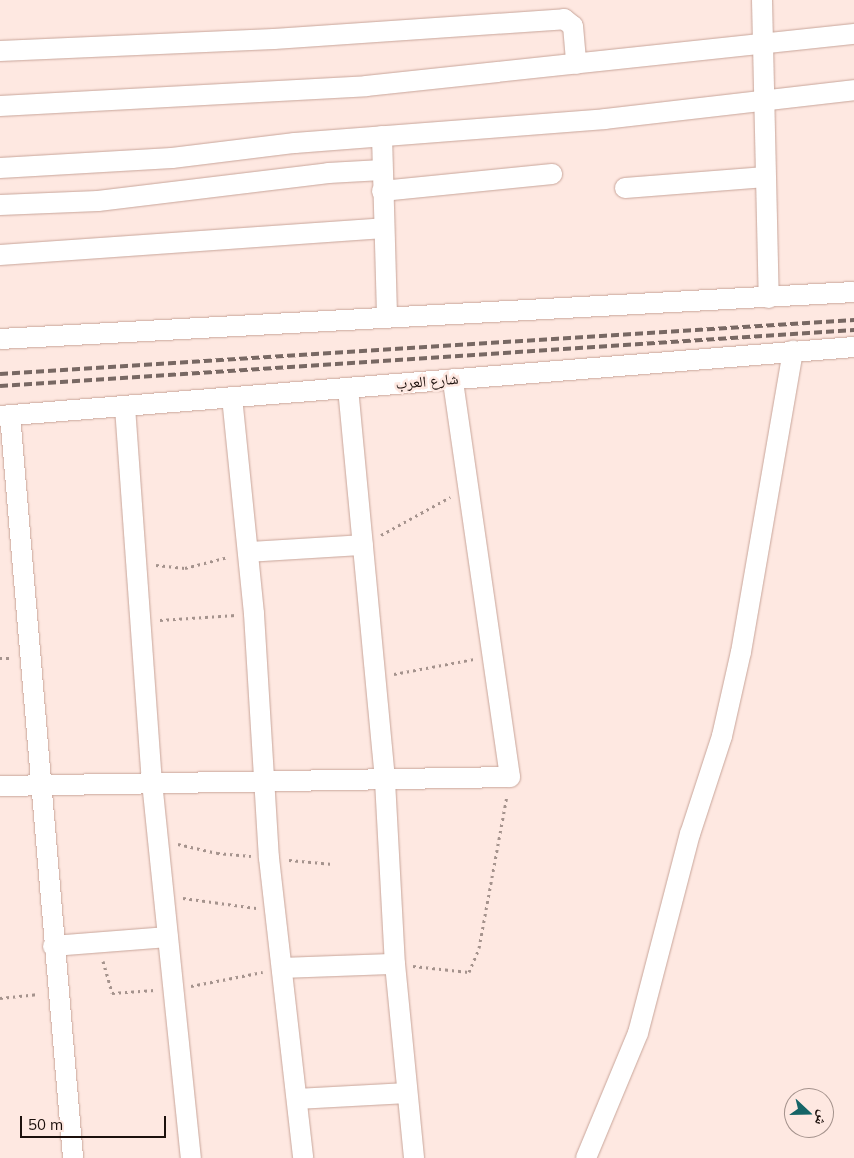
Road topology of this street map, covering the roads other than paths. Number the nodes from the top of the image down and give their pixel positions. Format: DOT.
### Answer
graph roads {
  1 [pos="762,0"];
  2 [pos="854,34"];
  3 [pos="763,43"];
  4 [pos="0,51"];
  5 [pos="576,64"];
  6 [pos="854,90"];
  7 [pos="765,101"];
  8 [pos="0,106"];
  9 [pos="382,136"];
  10 [pos="0,168"];
  11 [pos="382,170"];
  12 [pos="552,174"];
  13 [pos="766,177"];
  14 [pos="625,188"];
  15 [pos="382,191"];
  16 [pos="0,204"];
  17 [pos="384,228"];
  18 [pos="0,255"];
  19 [pos="854,292"];
  20 [pos="770,298"];
  21 [pos="387,317"];
  22 [pos="0,339"];
  23 [pos="854,347"];
  24 [pos="793,350"];
  25 [pos="453,379"];
  26 [pos="348,388"];
  27 [pos="232,397"];
  28 [pos="125,407"];
  29 [pos="5,416"];
  30 [pos="363,545"];
  31 [pos="248,552"];
  32 [pos="386,781"];
  33 [pos="152,782"];
  34 [pos="264,782"];
  35 [pos="40,784"];
  36 [pos="0,786"];
  37 [pos="168,937"];
  38 [pos="53,946"];
  39 [pos="395,964"];
  40 [pos="284,968"];
  41 [pos="407,1093"];
  42 [pos="297,1099"];
  43 [pos="74,1158"];
  44 [pos="191,1158"];
  45 [pos="303,1158"];
  46 [pos="414,1158"];
  47 [pos="586,1158"];
  1 -- 3 [label="street"];
  2 -- 3 [label="street"];
  3 -- 5 [label="street"];
  3 -- 7 [label="street"];
  4 -- 5 [label="street"];
  5 -- 8 [label="street"];
  6 -- 7 [label="street"];
  7 -- 9 [label="street"];
  7 -- 13 [label="street"];
  9 -- 10 [label="street"];
  9 -- 11 [label="street"];
  11 -- 15 [label="street"];
  11 -- 16 [label="street"];
  12 -- 15 [label="street"];
  13 -- 14 [label="street"];
  13 -- 20 [label="street"];
  15 -- 17 [label="street"];
  17 -- 18 [label="street"];
  17 -- 21 [label="street"];
  19 -- 20 [label="street"];
  20 -- 21 [label="street"];
  21 -- 22 [label="street"];
  23 -- 24 [label="street, شارع العرب"];
  24 -- 25 [label="street, شارع العرب"];
  24 -- 47 [label="street"];
  25 -- 26 [label="street, شارع العرب"];
  25 -- 32 [label="street"];
  26 -- 27 [label="street, شارع العرب"];
  26 -- 30 [label="street"];
  27 -- 28 [label="street, شارع العرب"];
  27 -- 31 [label="street"];
  28 -- 29 [label="street, شارع العرب"];
  28 -- 33 [label="street"];
  29 -- 35 [label="street"];
  30 -- 31 [label="street"];
  30 -- 32 [label="street"];
  31 -- 34 [label="street"];
  32 -- 34 [label="street"];
  32 -- 39 [label="street"];
  33 -- 34 [label="street"];
  33 -- 35 [label="street"];
  33 -- 37 [label="street"];
  34 -- 40 [label="street"];
  35 -- 36 [label="street"];
  35 -- 38 [label="street"];
  37 -- 38 [label="street"];
  37 -- 44 [label="street"];
  38 -- 43 [label="street"];
  39 -- 40 [label="street"];
  39 -- 41 [label="street"];
  40 -- 42 [label="street"];
  41 -- 42 [label="street"];
  41 -- 46 [label="street"];
  42 -- 45 [label="street"];
}
